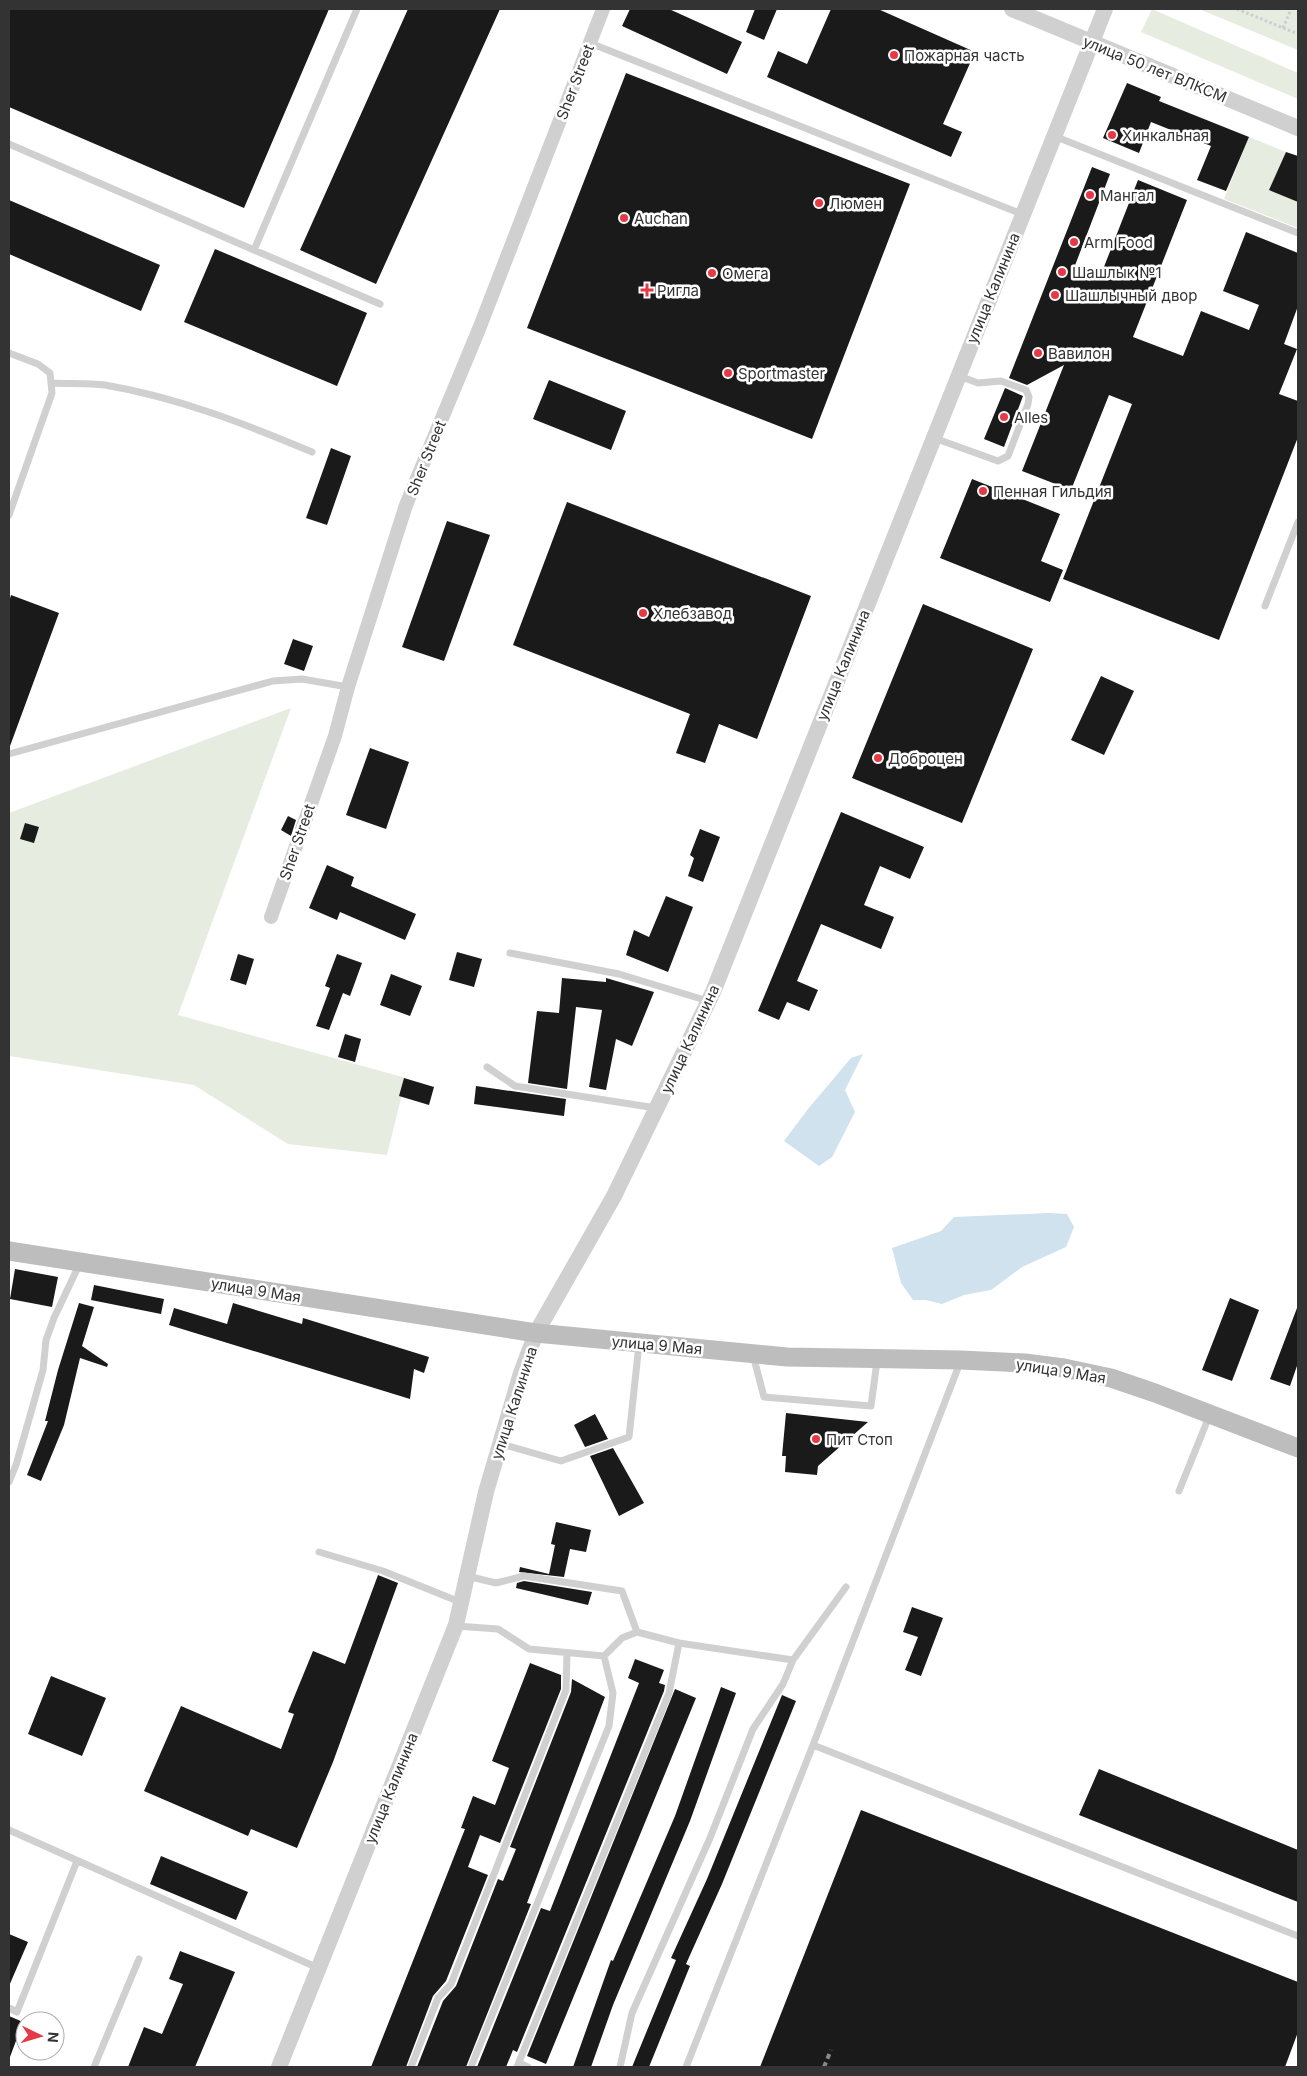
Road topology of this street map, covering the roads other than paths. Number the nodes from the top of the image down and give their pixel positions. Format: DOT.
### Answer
graph roads {
  1 [pos="356,9"];
  2 [pos="603,9"];
  3 [pos="1012,9"];
  4 [pos="1105,9"];
  5 [pos="1091,42"];
  6 [pos="590,43"];
  7 [pos="1298,128"];
  8 [pos="1054,136"];
  9 [pos="9,144"];
  10 [pos="1022,214"];
  11 [pos="1298,232"];
  12 [pos="254,250"];
  13 [pos="380,304"];
  14 [pos="9,353"];
  15 [pos="958,376"];
  16 [pos="51,383"];
  17 [pos="934,438"];
  18 [pos="312,452"];
  19 [pos="9,514"];
  20 [pos="1298,522"];
  21 [pos="1265,606"];
  22 [pos="348,687"];
  23 [pos="9,754"];
  24 [pos="271,917"];
  25 [pos="510,953"];
  26 [pos="708,1002"];
  27 [pos="487,1067"];
  28 [pos="657,1108"];
  29 [pos="9,1251"];
  30 [pos="80,1263"];
  31 [pos="536,1333"];
  32 [pos="639,1344"];
  33 [pos="753,1354"];
  34 [pos="877,1359"];
  35 [pos="961,1360"];
  36 [pos="1210,1414"];
  37 [pos="500,1444"];
  38 [pos="1298,1448"];
  39 [pos="9,1482"];
  40 [pos="1179,1491"];
  41 [pos="319,1552"];
  42 [pos="467,1576"];
  43 [pos="846,1587"];
  44 [pos="461,1602"];
  45 [pos="456,1626"];
  46 [pos="637,1632"];
  47 [pos="679,1643"];
  48 [pos="567,1653"];
  49 [pos="604,1656"];
  50 [pos="793,1660"];
  51 [pos="813,1745"];
  52 [pos="9,1830"];
  53 [pos="78,1861"];
  54 [pos="1298,1936"];
  55 [pos="139,1959"];
  56 [pos="318,1968"];
  57 [pos="9,2008"];
  58 [pos="518,2065"];
  59 [pos="94,2067"];
  60 [pos="279,2067"];
  61 [pos="411,2067"];
  62 [pos="471,2067"];
  63 [pos="528,2067"];
  64 [pos="620,2067"];
  65 [pos="686,2067"];
  1 -- 12 [label="lane"];
  2 -- 6 [label="street, Sher Street"];
  3 -- 5 [label="street, улица 50 лет ВЛКСМ"];
  4 -- 5 [label="street, улица Калинина"];
  5 -- 7 [label="street, улица 50 лет ВЛКСМ"];
  5 -- 8 [label="street, улица Калинина"];
  6 -- 10 [label="lane"];
  6 -- 22 [label="street, Sher Street"];
  8 -- 10 [label="street, улица Калинина"];
  8 -- 11 [label="lane"];
  9 -- 12 [label="lane"];
  10 -- 15 [label="street, улица Калинина"];
  12 -- 13 [label="lane"];
  14 -- 16 [label="lane"];
  15 -- 17 [label="street, улица Калинина"];
  15 -- 17 [label="lane"];
  16 -- 18 [label="lane"];
  16 -- 19 [label="lane"];
  17 -- 26 [label="street, улица Калинина"];
  20 -- 21 [label="lane"];
  22 -- 23 [label="lane"];
  22 -- 24 [label="street, Sher Street"];
  25 -- 26 [label="lane"];
  26 -- 28 [label="street, улица Калинина"];
  27 -- 28 [label="lane"];
  28 -- 31 [label="street, улица Калинина"];
  29 -- 30 [label="main road, улица 9 Мая"];
  30 -- 31 [label="main road, улица 9 Мая"];
  30 -- 39 [label="lane"];
  31 -- 32 [label="main road, улица 9 Мая"];
  31 -- 37 [label="street, улица Калинина"];
  32 -- 33 [label="main road, улица 9 Мая"];
  32 -- 37 [label="lane"];
  33 -- 34 [label="main road, улица 9 Мая"];
  33 -- 34 [label="lane"];
  34 -- 35 [label="main road, улица 9 Мая"];
  35 -- 36 [label="main road, улица 9 Мая"];
  35 -- 51 [label="lane"];
  36 -- 38 [label="main road, улица 9 Мая"];
  36 -- 40 [label="lane"];
  37 -- 42 [label="street, улица Калинина"];
  41 -- 44 [label="lane"];
  42 -- 44 [label="street, улица Калинина"];
  42 -- 46 [label="lane"];
  43 -- 50 [label="lane"];
  44 -- 45 [label="street, улица Калинина"];
  45 -- 48 [label="lane"];
  45 -- 56 [label="street, улица Калинина"];
  46 -- 47 [label="lane"];
  46 -- 49 [label="lane"];
  47 -- 50 [label="lane"];
  47 -- 58 [label="lane"];
  48 -- 49 [label="lane"];
  48 -- 61 [label="lane"];
  49 -- 62 [label="lane"];
  50 -- 64 [label="lane"];
  51 -- 54 [label="lane"];
  51 -- 65 [label="lane"];
  52 -- 53 [label="lane"];
  53 -- 56 [label="lane"];
  53 -- 57 [label="lane"];
  55 -- 59 [label="lane"];
  56 -- 60 [label="street, улица Калинина"];
  58 -- 63 [label="lane"];
}
